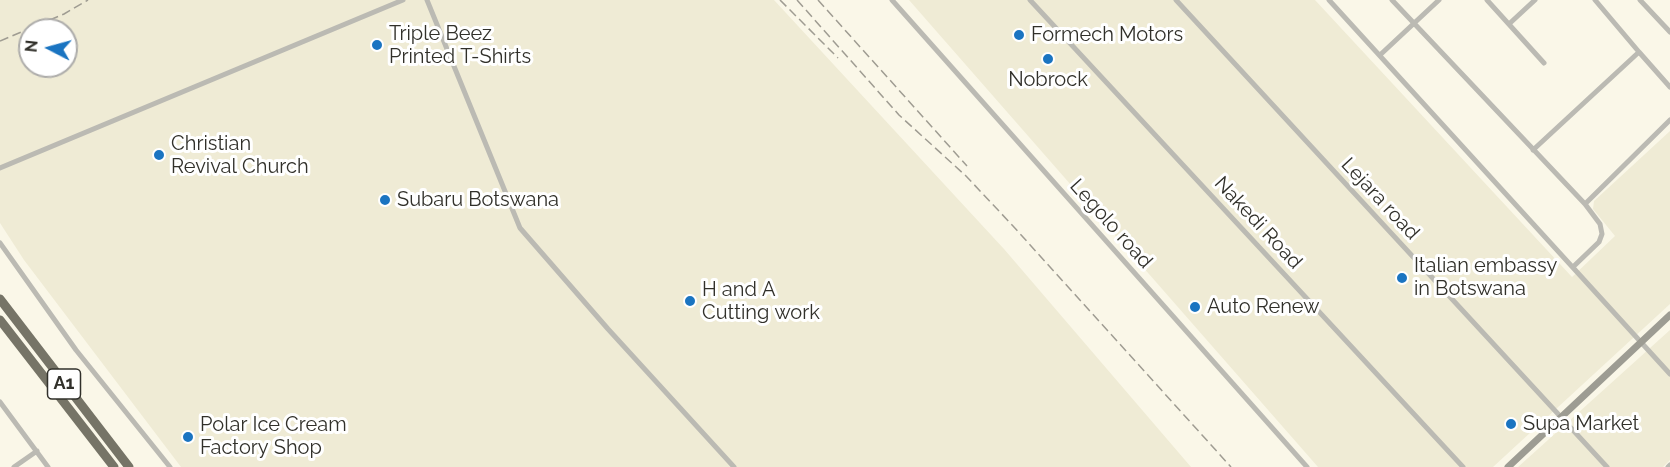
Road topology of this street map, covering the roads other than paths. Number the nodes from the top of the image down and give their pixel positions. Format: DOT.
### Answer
graph roads {
  1 [pos="403,0"];
  2 [pos="427,0"];
  3 [pos="892,0"];
  4 [pos="1030,0"];
  5 [pos="1176,0"];
  6 [pos="1329,0"];
  7 [pos="1392,0"];
  8 [pos="1439,0"];
  9 [pos="1487,0"];
  10 [pos="1535,0"];
  11 [pos="1595,0"];
  12 [pos="1640,0"];
  13 [pos="1414,24"];
  14 [pos="1509,24"];
  15 [pos="1670,32"];
  16 [pos="1639,52"];
  17 [pos="1380,55"];
  18 [pos="1544,63"];
  19 [pos="1670,87"];
  20 [pos="1670,120"];
  21 [pos="1533,150"];
  22 [pos="0,168"];
  23 [pos="1585,204"];
  24 [pos="0,243"];
  25 [pos="1574,266"];
  26 [pos="0,299"];
  27 [pos="1670,315"];
  28 [pos="0,320"];
  29 [pos="1642,340"];
  30 [pos="1670,374"];
  31 [pos="0,402"];
  32 [pos="1562,418"];
  33 [pos="37,451"];
  34 [pos="14,467"];
  35 [pos="48,467"];
  36 [pos="114,467"];
  37 [pos="129,467"];
  38 [pos="170,467"];
  39 [pos="734,467"];
  40 [pos="1307,467"];
  41 [pos="1463,467"];
  42 [pos="1508,467"];
  43 [pos="1607,467"];
  1 -- 22 [label="street"];
  2 -- 39 [label="street"];
  3 -- 40 [label="street, Legolo road"];
  4 -- 41 [label="street, Nakedi Road"];
  5 -- 32 [label="street, Lejara road"];
  6 -- 17 [label="street"];
  7 -- 13 [label="street"];
  8 -- 13 [label="street"];
  9 -- 14 [label="street"];
  10 -- 14 [label="street"];
  11 -- 16 [label="street"];
  12 -- 15 [label="street"];
  13 -- 17 [label="street"];
  13 -- 21 [label="street"];
  14 -- 18 [label="street"];
  16 -- 19 [label="street"];
  16 -- 21 [label="street"];
  17 -- 25 [label="street"];
  20 -- 23 [label="street"];
  21 -- 23 [label="street"];
  23 -- 25 [label="street"];
  24 -- 38 [label="street"];
  25 -- 29 [label="street"];
  26 -- 37 [label="highway, A1"];
  27 -- 29 [label="main road"];
  28 -- 36 [label="highway, A1"];
  29 -- 30 [label="street"];
  29 -- 32 [label="main road"];
  31 -- 33 [label="street"];
  32 -- 42 [label="main road"];
  32 -- 43 [label="street, Lejara road"];
  33 -- 34 [label="street"];
  33 -- 35 [label="street"];
}
